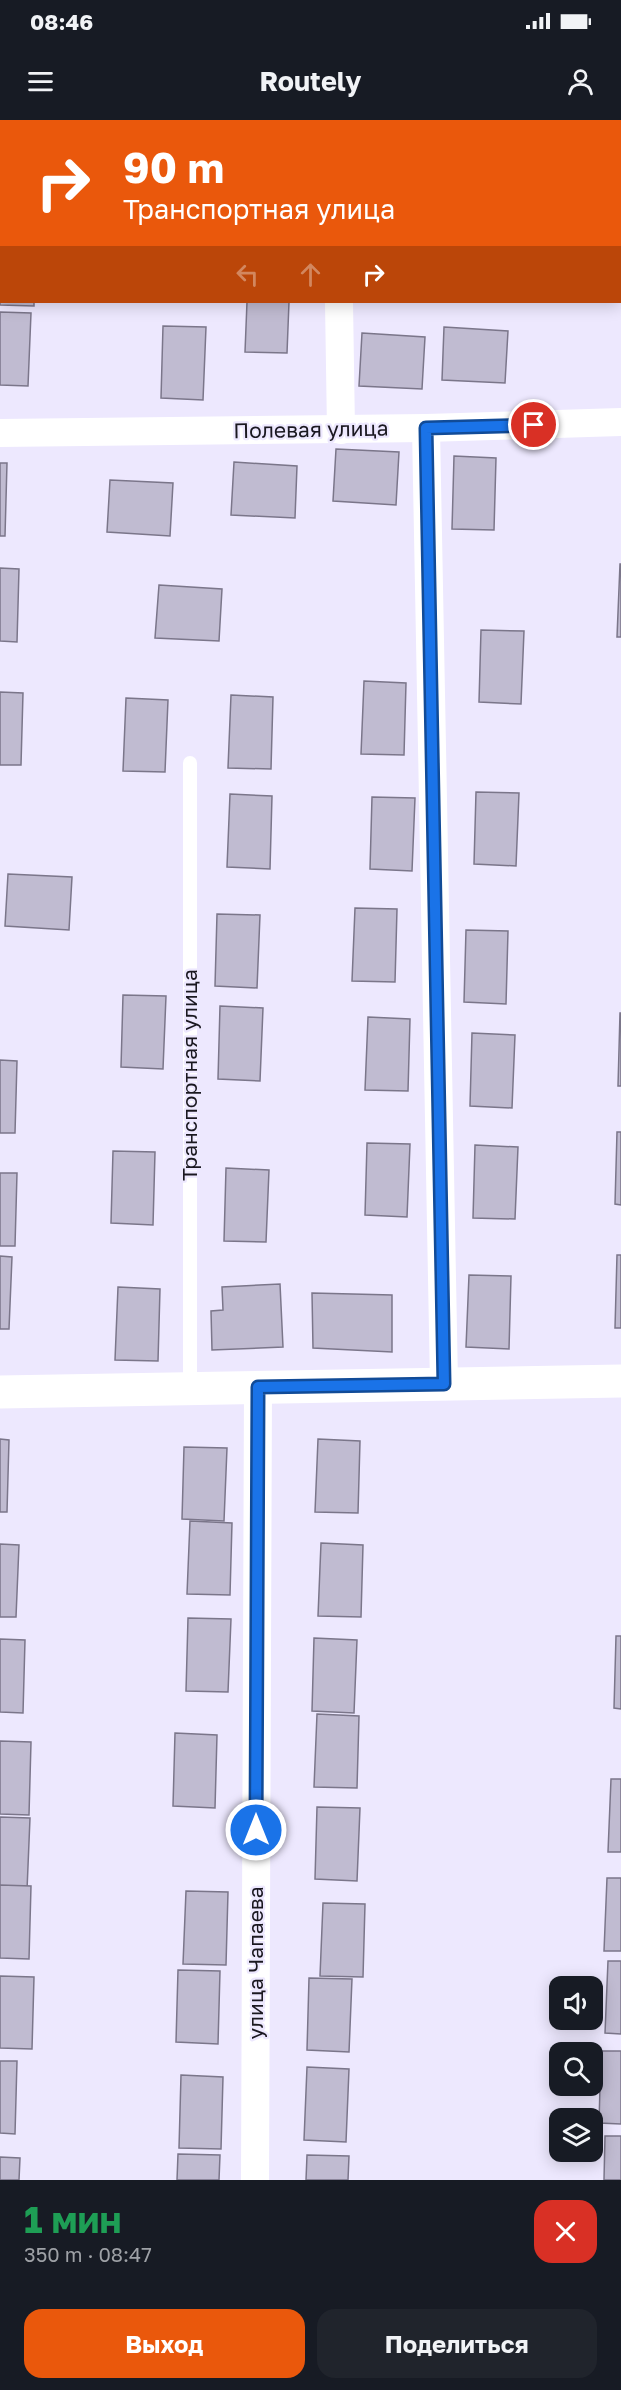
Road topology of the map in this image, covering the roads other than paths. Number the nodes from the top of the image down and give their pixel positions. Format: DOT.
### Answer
graph roads {
  1 [pos="339,303"];
  2 [pos="621,422"];
  3 [pos="426,428"];
  4 [pos="341,430"];
  5 [pos="0,433"];
  6 [pos="190,763"];
  7 [pos="621,1381"];
  8 [pos="444,1384"];
  9 [pos="258,1387"];
  10 [pos="190,1388"];
  11 [pos="0,1392"];
  12 [pos="255,2180"];
  1 -- 4 [label="street"];
  2 -- 3 [label="street, Полевая улица"];
  3 -- 4 [label="street, Полевая улица"];
  3 -- 8 [label="street"];
  4 -- 5 [label="street, Полевая улица"];
  6 -- 10 [label="lane, Транспортная улица"];
  7 -- 8 [label="street"];
  8 -- 9 [label="street"];
  9 -- 10 [label="street"];
  9 -- 12 [label="street, улица Чапаева"];
  10 -- 11 [label="street"];
}
